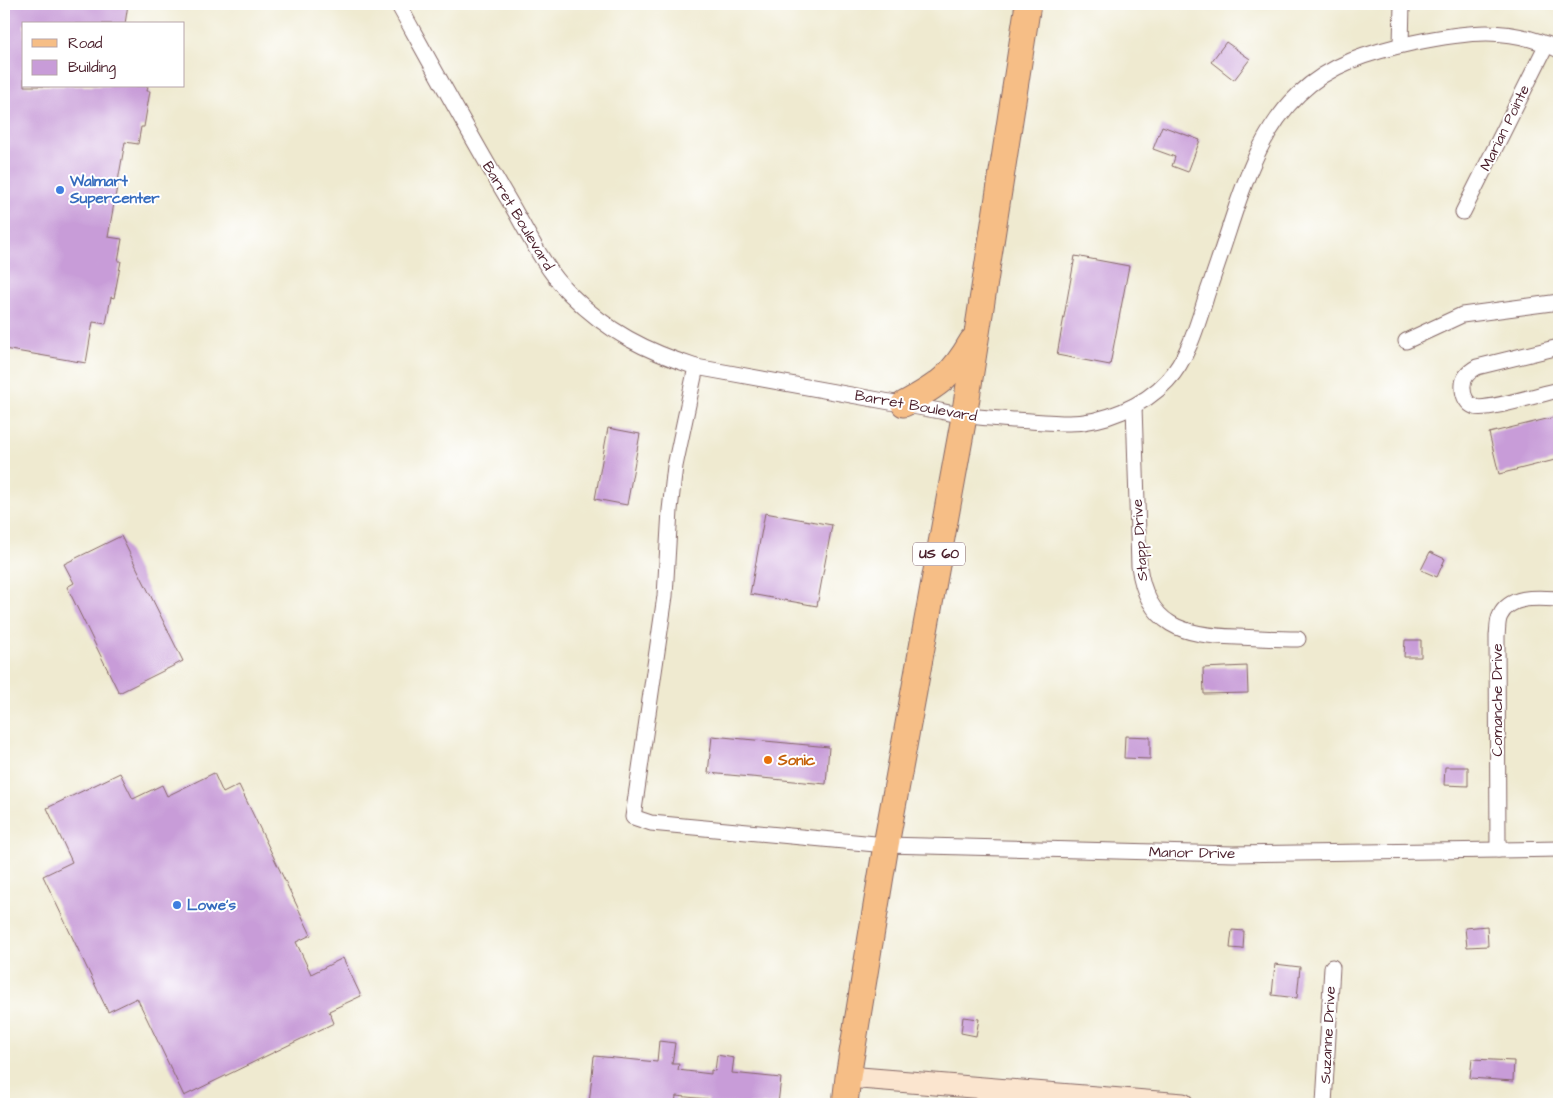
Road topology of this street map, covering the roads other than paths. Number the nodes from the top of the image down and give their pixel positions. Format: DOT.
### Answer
graph roads {
  1 [pos="398,4"];
  2 [pos="1028,4"];
  3 [pos="1402,4"];
  4 [pos="1401,45"];
  5 [pos="1553,47"];
  6 [pos="1464,212"];
  7 [pos="1559,302"];
  8 [pos="977,332"];
  9 [pos="1406,340"];
  10 [pos="1559,347"];
  11 [pos="696,367"];
  12 [pos="1559,390"];
  13 [pos="904,404"];
  14 [pos="1134,406"];
  15 [pos="964,416"];
  16 [pos="1559,599"];
  17 [pos="1298,639"];
  18 [pos="886,845"];
  19 [pos="1498,850"];
  20 [pos="1559,850"];
  21 [pos="1332,967"];
  22 [pos="848,1077"];
  23 [pos="845,1104"];
  24 [pos="1183,1104"];
  25 [pos="1324,1104"];
  1 -- 11 [label="street, Barret Boulevard"];
  2 -- 8 [label="main road, US 60"];
  3 -- 4 [label="street"];
  4 -- 5 [label="street, Barret Boulevard"];
  4 -- 14 [label="street, Barret Boulevard"];
  5 -- 6 [label="street, Marian Pointe"];
  7 -- 9 [label="street"];
  8 -- 13 [label="main road"];
  8 -- 15 [label="main road, US 60"];
  10 -- 12 [label="street"];
  11 -- 13 [label="street, Barret Boulevard"];
  11 -- 18 [label="street, Manor Drive"];
  13 -- 15 [label="street, Barret Boulevard"];
  14 -- 15 [label="street, Barret Boulevard"];
  14 -- 17 [label="street, Stapp Drive"];
  15 -- 18 [label="main road, US 60"];
  16 -- 19 [label="street, Comanche Drive"];
  18 -- 19 [label="street, Manor Drive"];
  18 -- 22 [label="main road, US 60"];
  19 -- 20 [label="street, Manor Drive"];
  21 -- 25 [label="street, Suzanne Drive"];
  22 -- 23 [label="main road, US 60"];
  22 -- 24 [label="street"];
}
